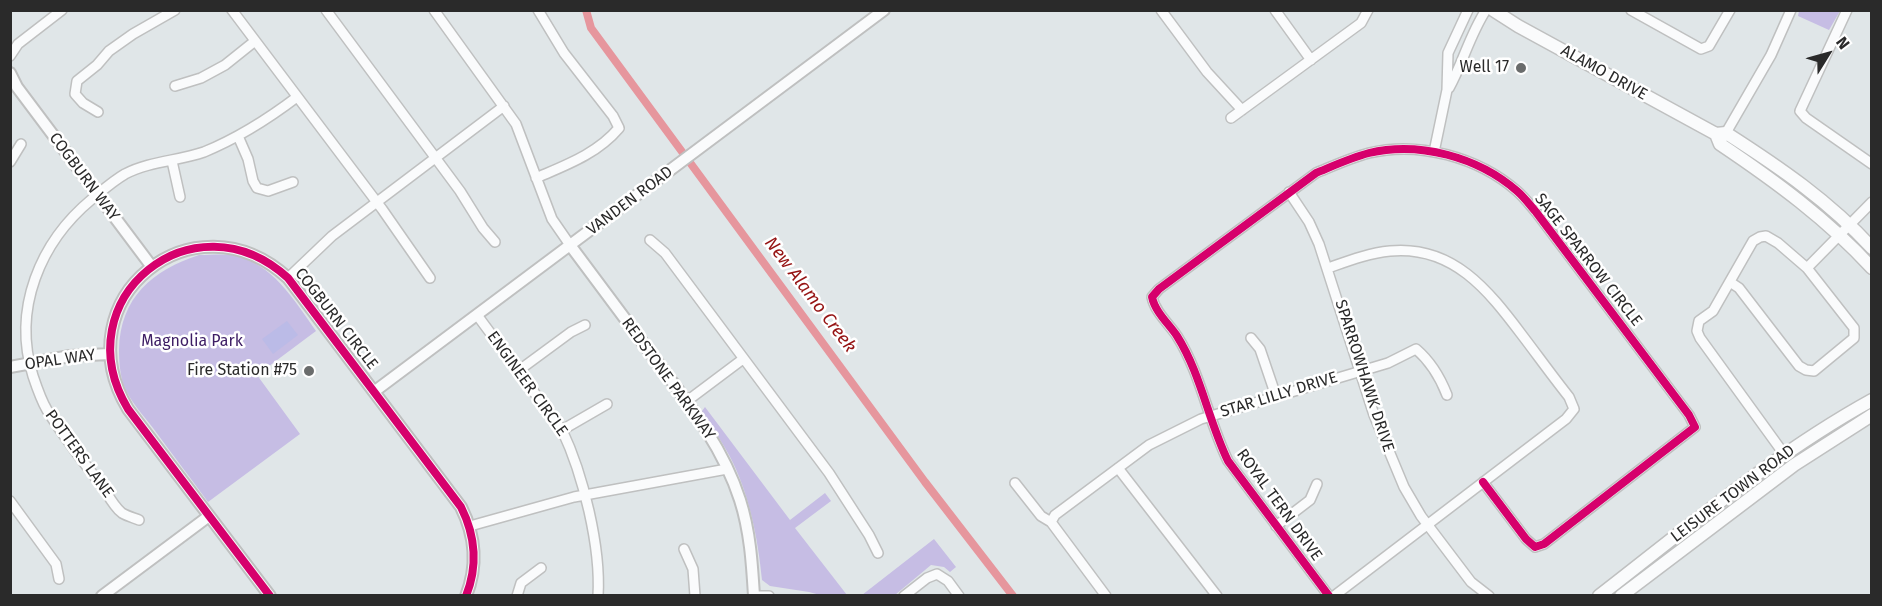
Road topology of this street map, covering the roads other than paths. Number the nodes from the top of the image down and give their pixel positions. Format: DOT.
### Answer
graph roads {
  1 [pos="62,10"];
  2 [pos="175,10"];
  3 [pos="232,10"];
  4 [pos="326,10"];
  5 [pos="434,10"];
  6 [pos="538,10"];
  7 [pos="884,10"];
  8 [pos="1161,10"];
  9 [pos="1275,10"];
  10 [pos="1368,10"];
  11 [pos="1468,10"];
  12 [pos="1486,10"];
  13 [pos="1493,10"];
  14 [pos="1631,10"];
  15 [pos="1730,10"];
  16 [pos="1791,10"];
  17 [pos="1847,10"];
  18 [pos="255,42"];
  19 [pos="14,45"];
  20 [pos="10,56"];
  21 [pos="1311,60"];
  22 [pos="10,73"];
  23 [pos="14,86"];
  24 [pos="175,86"];
  25 [pos="1447,90"];
  26 [pos="297,96"];
  27 [pos="504,106"];
  28 [pos="1242,110"];
  29 [pos="98,112"];
  30 [pos="1231,118"];
  31 [pos="238,136"];
  32 [pos="1721,137"];
  33 [pos="21,144"];
  34 [pos="1434,152"];
  35 [pos="435,158"];
  36 [pos="172,161"];
  37 [pos="10,162"];
  38 [pos="1872,164"];
  39 [pos="536,178"];
  40 [pos="293,182"];
  41 [pos="1289,192"];
  42 [pos="97,195"];
  43 [pos="180,197"];
  44 [pos="377,201"];
  45 [pos="1872,202"];
  46 [pos="1850,225"];
  47 [pos="1840,235"];
  48 [pos="650,240"];
  49 [pos="495,242"];
  50 [pos="570,245"];
  51 [pos="1872,248"];
  52 [pos="152,267"];
  53 [pos="1328,268"];
  54 [pos="1807,268"];
  55 [pos="1872,268"];
  56 [pos="288,278"];
  57 [pos="430,278"];
  58 [pos="1730,282"];
  59 [pos="1152,297"];
  60 [pos="477,315"];
  61 [pos="585,326"];
  62 [pos="1251,338"];
  63 [pos="109,354"];
  64 [pos="743,359"];
  65 [pos="29,363"];
  66 [pos="10,367"];
  67 [pos="518,371"];
  68 [pos="1360,371"];
  69 [pos="375,391"];
  70 [pos="1447,395"];
  71 [pos="1276,396"];
  72 [pos="1872,400"];
  73 [pos="687,401"];
  74 [pos="607,404"];
  75 [pos="1210,416"];
  76 [pos="1872,416"];
  77 [pos="562,430"];
  78 [pos="1784,454"];
  79 [pos="1118,468"];
  80 [pos="727,469"];
  81 [pos="1483,482"];
  82 [pos="1015,483"];
  83 [pos="1317,484"];
  84 [pos="585,494"];
  85 [pos="10,501"];
  86 [pos="209,516"];
  87 [pos="139,520"];
  88 [pos="1051,522"];
  89 [pos="1427,524"];
  90 [pos="470,526"];
  91 [pos="1276,526"];
  92 [pos="684,549"];
  93 [pos="878,553"];
  94 [pos="541,568"];
  95 [pos="59,579"];
  96 [pos="1471,582"];
  97 [pos="102,596"];
  98 [pos="270,596"];
  99 [pos="466,596"];
  100 [pos="517,596"];
  101 [pos="598,596"];
  102 [pos="695,596"];
  103 [pos="754,596"];
  104 [pos="759,596"];
  105 [pos="769,596"];
  106 [pos="904,596"];
  107 [pos="959,596"];
  108 [pos="1106,596"];
  109 [pos="1217,596"];
  110 [pos="1329,596"];
  111 [pos="1334,596"];
  112 [pos="1475,596"];
  113 [pos="1489,596"];
  114 [pos="1599,596"];
  115 [pos="1621,596"];
  1 -- 19 [label="street"];
  2 -- 29 [label="street"];
  3 -- 18 [label="street"];
  4 -- 35 [label="street"];
  5 -- 27 [label="street"];
  6 -- 39 [label="street"];
  7 -- 50 [label="street, VANDEN ROAD"];
  8 -- 28 [label="street"];
  9 -- 21 [label="street"];
  10 -- 21 [label="street"];
  11 -- 25 [label="street"];
  12 -- 25 [label="street"];
  13 -- 32 [label="main road, ALAMO DRIVE"];
  14 -- 15 [label="street"];
  16 -- 32 [label="street"];
  17 -- 38 [label="street"];
  18 -- 24 [label="street"];
  18 -- 26 [label="street"];
  19 -- 20 [label="street"];
  21 -- 28 [label="street"];
  22 -- 23 [label="street, COGBURN WAY"];
  23 -- 42 [label="street, COGBURN WAY"];
  25 -- 34 [label="street"];
  26 -- 31 [label="street, POTTERS LANE"];
  26 -- 44 [label="street"];
  27 -- 35 [label="street"];
  27 -- 39 [label="street"];
  28 -- 30 [label="street"];
  31 -- 36 [label="street, POTTERS LANE"];
  31 -- 40 [label="street"];
  32 -- 46 [label="main road, ALAMO DRIVE"];
  32 -- 47 [label="main road, ALAMO DRIVE"];
  33 -- 37 [label="street"];
  34 -- 41 [label="street, SAGE SPARROW CIRCLE"];
  34 -- 81 [label="street, SAGE SPARROW CIRCLE"];
  35 -- 44 [label="street"];
  35 -- 49 [label="street"];
  36 -- 42 [label="street, POTTERS LANE"];
  36 -- 43 [label="street"];
  39 -- 50 [label="street"];
  41 -- 53 [label="street, SPARROWHAWK DRIVE"];
  41 -- 59 [label="street, SAGE SPARROW CIRCLE"];
  42 -- 52 [label="street, COGBURN WAY"];
  42 -- 65 [label="street, POTTERS LANE"];
  44 -- 56 [label="street"];
  44 -- 57 [label="street"];
  45 -- 46 [label="street"];
  46 -- 47 [label="street"];
  46 -- 51 [label="main road, ALAMO DRIVE"];
  47 -- 54 [label="street"];
  47 -- 55 [label="main road, ALAMO DRIVE"];
  48 -- 64 [label="street"];
  50 -- 60 [label="street, VANDEN ROAD"];
  50 -- 73 [label="street, REDSTONE PARKWAY"];
  52 -- 56 [label="street, COGBURN CIRCLE"];
  52 -- 63 [label="street, COGBURN CIRCLE"];
  53 -- 68 [label="street, SPARROWHAWK DRIVE"];
  53 -- 81 [label="street"];
  54 -- 58 [label="street"];
  54 -- 58 [label="street"];
  56 -- 69 [label="street, COGBURN CIRCLE"];
  58 -- 78 [label="street"];
  59 -- 75 [label="street, ROYAL TERN DRIVE"];
  60 -- 67 [label="street, ENGINEER CIRCLE"];
  60 -- 69 [label="street, VANDEN ROAD"];
  61 -- 67 [label="street"];
  62 -- 71 [label="street"];
  63 -- 65 [label="street, OPAL WAY"];
  63 -- 86 [label="street, COGBURN CIRCLE"];
  64 -- 73 [label="street"];
  64 -- 93 [label="street"];
  65 -- 66 [label="street, OPAL WAY"];
  65 -- 87 [label="street, POTTERS LANE"];
  67 -- 77 [label="street, ENGINEER CIRCLE"];
  68 -- 70 [label="street, STAR LILLY DRIVE"];
  68 -- 71 [label="street, STAR LILLY DRIVE"];
  68 -- 89 [label="street, SPARROWHAWK DRIVE"];
  69 -- 90 [label="street, COGBURN CIRCLE"];
  71 -- 75 [label="street, STAR LILLY DRIVE"];
  72 -- 78 [label="main road, LEISURE TOWN ROAD"];
  73 -- 80 [label="street, REDSTONE PARKWAY"];
  74 -- 77 [label="street"];
  75 -- 79 [label="street, STAR LILLY DRIVE"];
  75 -- 91 [label="street, ROYAL TERN DRIVE"];
  76 -- 115 [label="main road, LEISURE TOWN ROAD"];
  77 -- 84 [label="street, ENGINEER CIRCLE"];
  78 -- 114 [label="main road, LEISURE TOWN ROAD"];
  79 -- 88 [label="street, STAR LILLY DRIVE"];
  79 -- 109 [label="street"];
  80 -- 84 [label="street"];
  80 -- 103 [label="street, REDSTONE PARKWAY"];
  81 -- 89 [label="street"];
  82 -- 88 [label="street"];
  83 -- 91 [label="street"];
  84 -- 90 [label="street"];
  84 -- 101 [label="street, ENGINEER CIRCLE"];
  85 -- 95 [label="street"];
  86 -- 97 [label="street"];
  86 -- 98 [label="street, COGBURN CIRCLE"];
  88 -- 108 [label="street"];
  89 -- 96 [label="street, SPARROWHAWK DRIVE"];
  89 -- 111 [label="street"];
  90 -- 99 [label="street, COGBURN CIRCLE"];
  91 -- 110 [label="street, ROYAL TERN DRIVE"];
  92 -- 102 [label="street"];
  94 -- 100 [label="street"];
  96 -- 112 [label="street, SPARROWHAWK DRIVE"];
  96 -- 113 [label="street, SPARROWHAWK DRIVE"];
  104 -- 105 [label="street"];
  106 -- 107 [label="street"];
}
